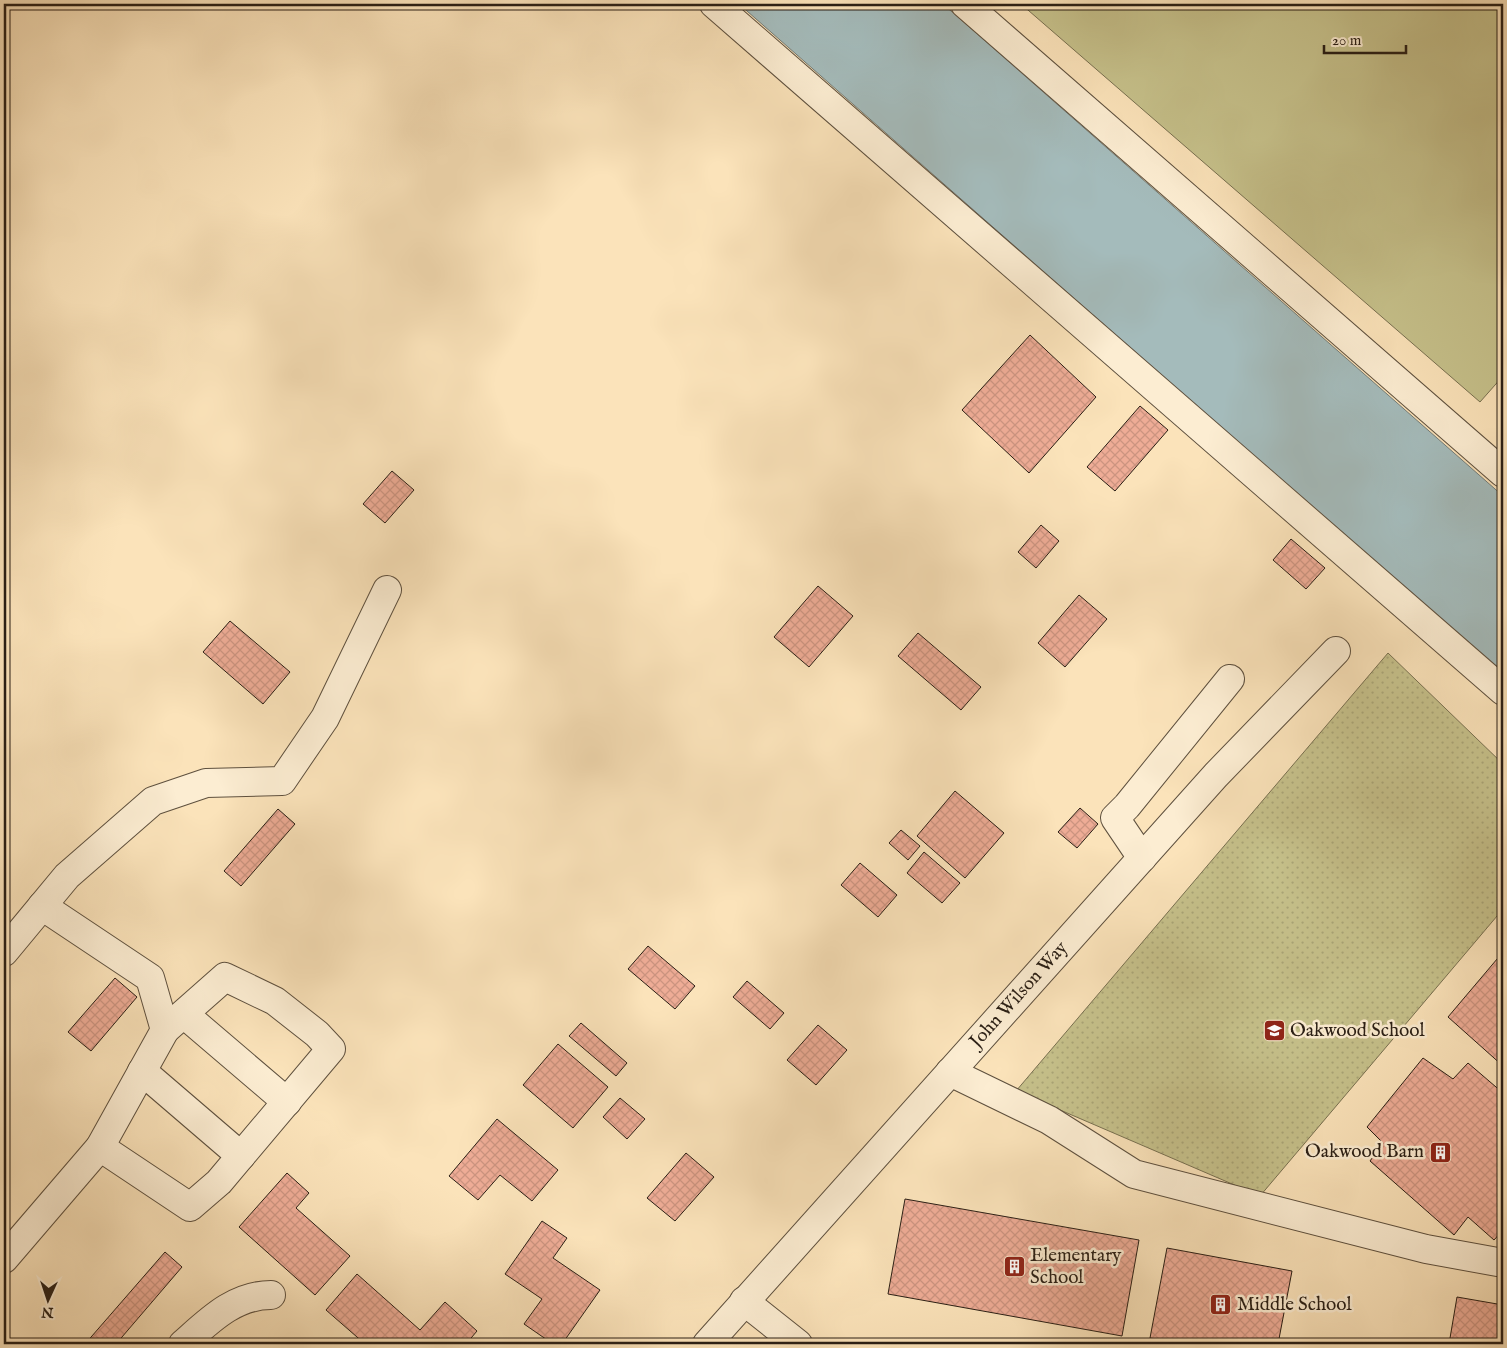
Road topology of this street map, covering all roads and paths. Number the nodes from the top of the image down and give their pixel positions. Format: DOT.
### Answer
graph roads {
  1 [pos="714,4"];
  2 [pos="965,4"];
  3 [pos="1503,474"];
  4 [pos="387,590"];
  5 [pos="1336,651"];
  6 [pos="1230,679"];
  7 [pos="1503,691"];
  8 [pos="1142,858"];
  9 [pos="42,906"];
  10 [pos="4,952"];
  11 [pos="174,1022"];
  12 [pos="142,1072"];
  13 [pos="950,1072"];
  14 [pos="287,1102"];
  15 [pos="100,1147"];
  16 [pos="241,1156"];
  17 [pos="4,1259"];
  18 [pos="1503,1263"];
  19 [pos="271,1295"];
  20 [pos="744,1301"];
  21 [pos="183,1344"];
  22 [pos="706,1344"];
  23 [pos="798,1344"];
  1 -- 7 [label="street"];
  2 -- 3 [label="street"];
  4 -- 9 [label="street"];
  5 -- 8 [label="street, John Wilson Way"];
  6 -- 8 [label="street"];
  8 -- 13 [label="street, John Wilson Way"];
  9 -- 10 [label="street"];
  9 -- 11 [label="street"];
  11 -- 12 [label="street"];
  11 -- 14 [label="street"];
  11 -- 14 [label="street"];
  12 -- 15 [label="street"];
  12 -- 16 [label="street"];
  13 -- 18 [label="street"];
  13 -- 20 [label="street, John Wilson Way"];
  14 -- 16 [label="street"];
  15 -- 16 [label="street"];
  15 -- 17 [label="street"];
  19 -- 21 [label="street"];
  20 -- 22 [label="street, John Wilson Way"];
  20 -- 23 [label="street"];
}
